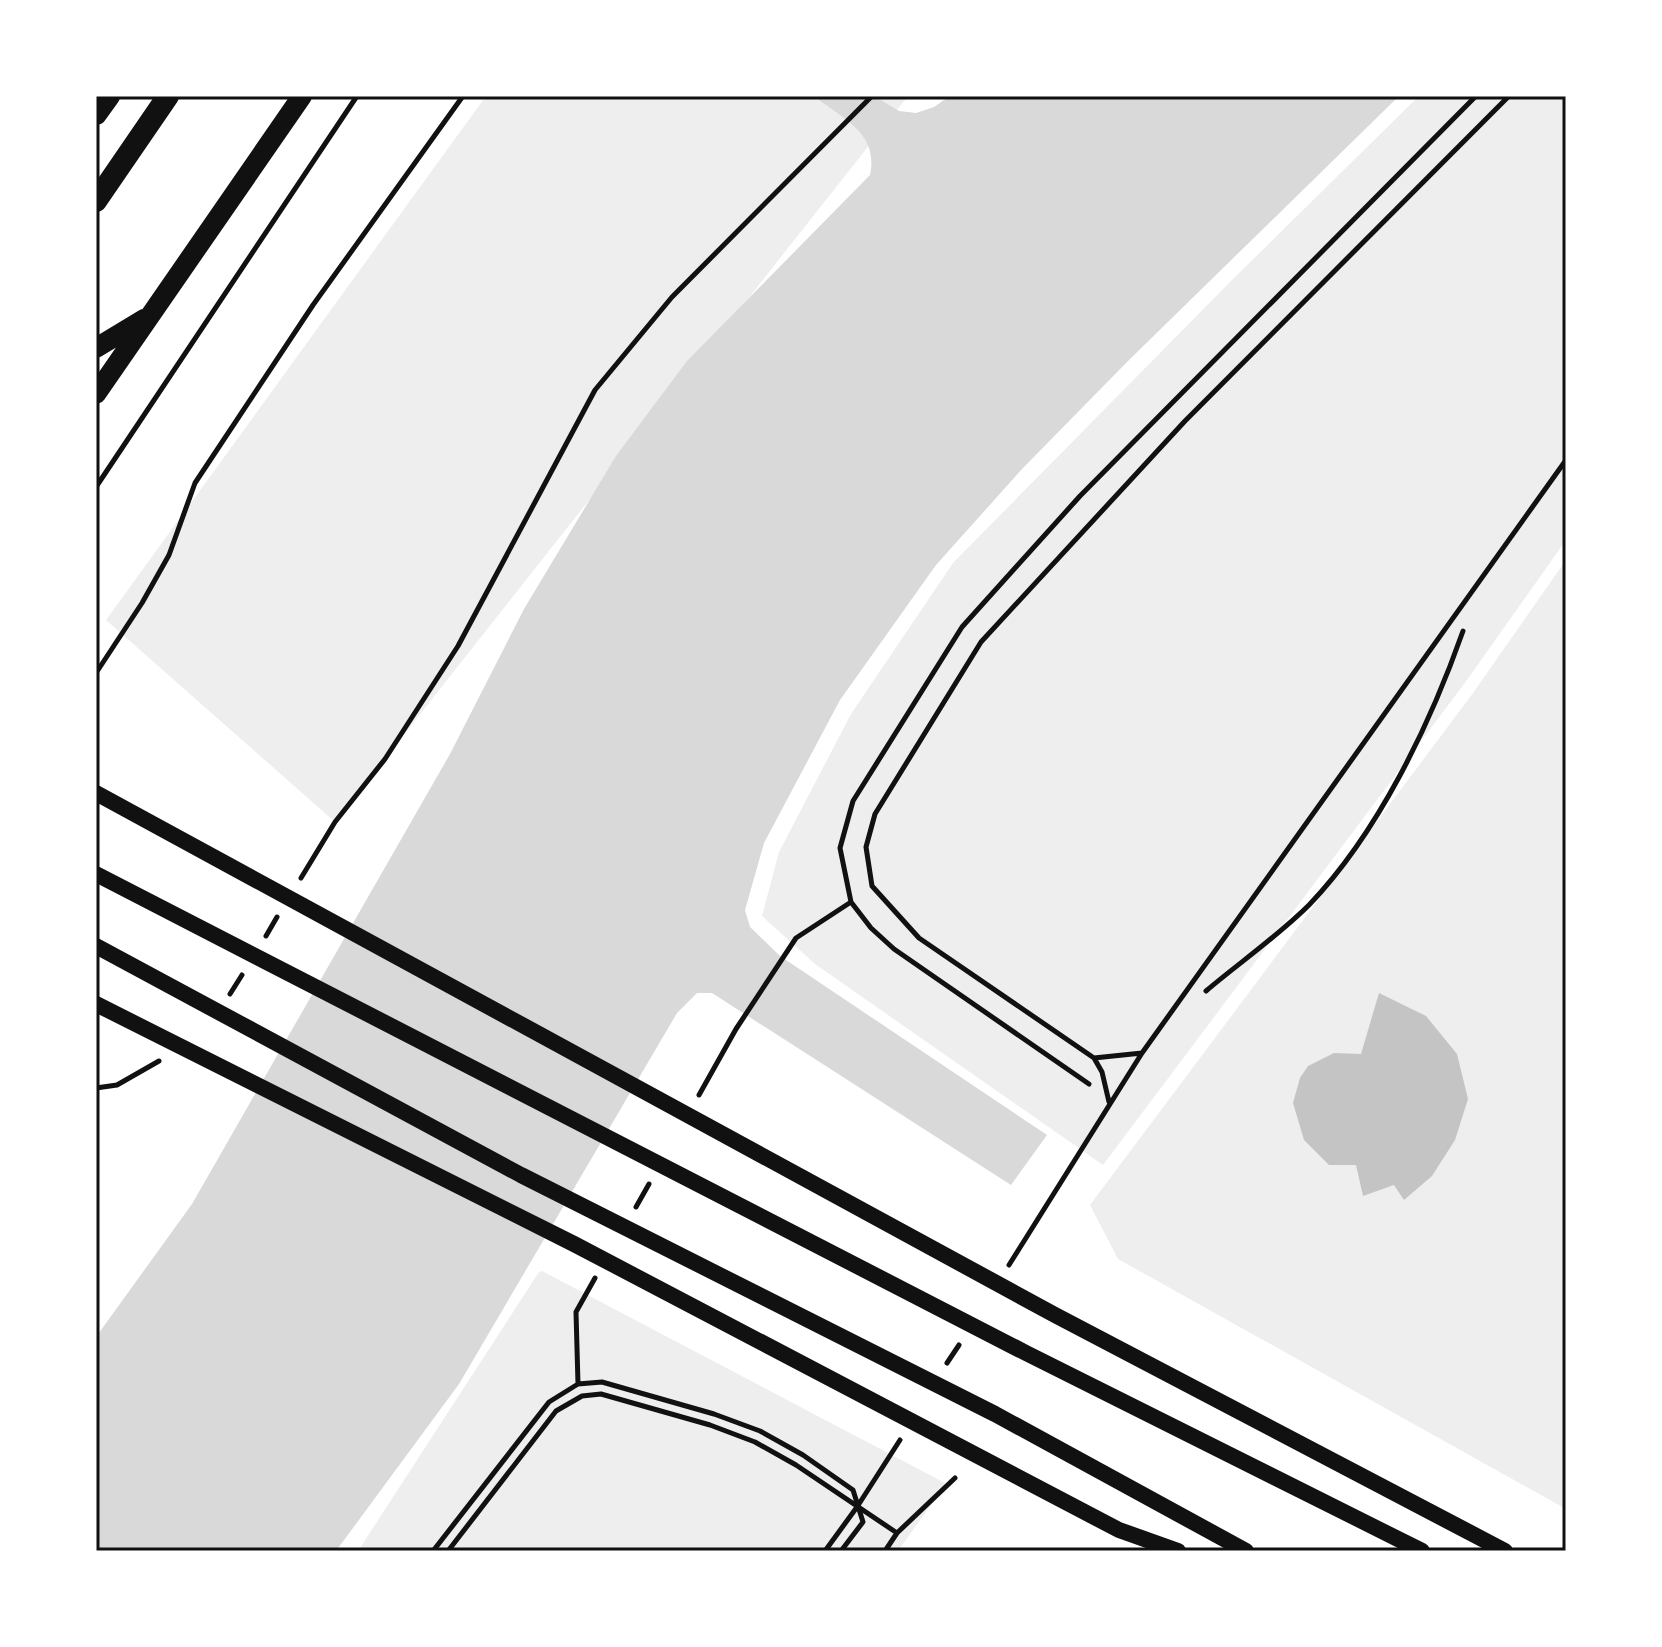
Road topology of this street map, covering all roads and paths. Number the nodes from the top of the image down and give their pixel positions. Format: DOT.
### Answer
graph roads {
  1 [pos="109,96"];
  2 [pos="168,96"];
  3 [pos="302,96"];
  4 [pos="357,96"];
  5 [pos="463,96"];
  6 [pos="872,96"];
  7 [pos="1476,96"];
  8 [pos="1509,96"];
  9 [pos="96,114"];
  10 [pos="96,201"];
  11 [pos="152,314"];
  12 [pos="96,348"];
  13 [pos="96,394"];
  14 [pos="1566,460"];
  15 [pos="96,487"];
  16 [pos="1463,631"];
  17 [pos="96,673"];
  18 [pos="96,793"];
  19 [pos="96,874"];
  20 [pos="294,890"];
  21 [pos="851,902"];
  22 [pos="277,917"];
  23 [pos="261,944"];
  24 [pos="96,946"];
  25 [pos="244,971"];
  26 [pos="1206,991"];
  27 [pos="228,998"];
  28 [pos="96,1004"];
  29 [pos="1142,1053"];
  30 [pos="1094,1058"];
  31 [pos="161,1060"];
  32 [pos="1089,1084"];
  33 [pos="96,1088"];
  34 [pos="698,1097"];
  35 [pos="1110,1104"];
  36 [pos="652,1177"];
  37 [pos="629,1218"];
  38 [pos="1009,1265"];
  39 [pos="599,1272"];
  40 [pos="967,1332"];
  41 [pos="942,1373"];
  42 [pos="578,1384"];
  43 [pos="908,1426"];
  44 [pos="955,1478"];
  45 [pos="857,1507"];
  46 [pos="1119,1530"];
  47 [pos="897,1533"];
  48 [pos="433,1551"];
  49 [pos="448,1551"];
  50 [pos="825,1551"];
  51 [pos="841,1551"];
  52 [pos="885,1551"];
  53 [pos="1158,1551"];
  54 [pos="1178,1551"];
  55 [pos="1246,1551"];
  56 [pos="1422,1551"];
  57 [pos="1505,1551"];
  1 -- 9 [label="highway"];
  2 -- 10 [label="highway"];
  3 -- 11 [label="main road"];
  4 -- 15 [label="path"];
  5 -- 17 [label="path"];
  6 -- 20 [label="path"];
  7 -- 21 [label="path"];
  8 -- 30 [label="path"];
  11 -- 12 [label="main road"];
  11 -- 13 [label="main road"];
  14 -- 29 [label="path"];
  16 -- 26 [label="path"];
  18 -- 57 [label="main road"];
  19 -- 56 [label="main road"];
  21 -- 32 [label="path"];
  21 -- 34 [label="path"];
  22 -- 23 [label="path"];
  24 -- 55 [label="main road"];
  25 -- 27 [label="path"];
  28 -- 46 [label="main road"];
  29 -- 30 [label="path"];
  29 -- 35 [label="path"];
  30 -- 35 [label="path"];
  31 -- 33 [label="path"];
  35 -- 38 [label="path"];
  36 -- 37 [label="path"];
  39 -- 42 [label="path"];
  40 -- 41 [label="path"];
  42 -- 45 [label="path"];
  42 -- 48 [label="path"];
  43 -- 45 [label="path"];
  44 -- 47 [label="path"];
  45 -- 47 [label="path"];
  45 -- 49 [label="path"];
  45 -- 50 [label="path"];
  45 -- 51 [label="path"];
  46 -- 53 [label="main road"];
  46 -- 54 [label="main road"];
  47 -- 52 [label="path"];
}
